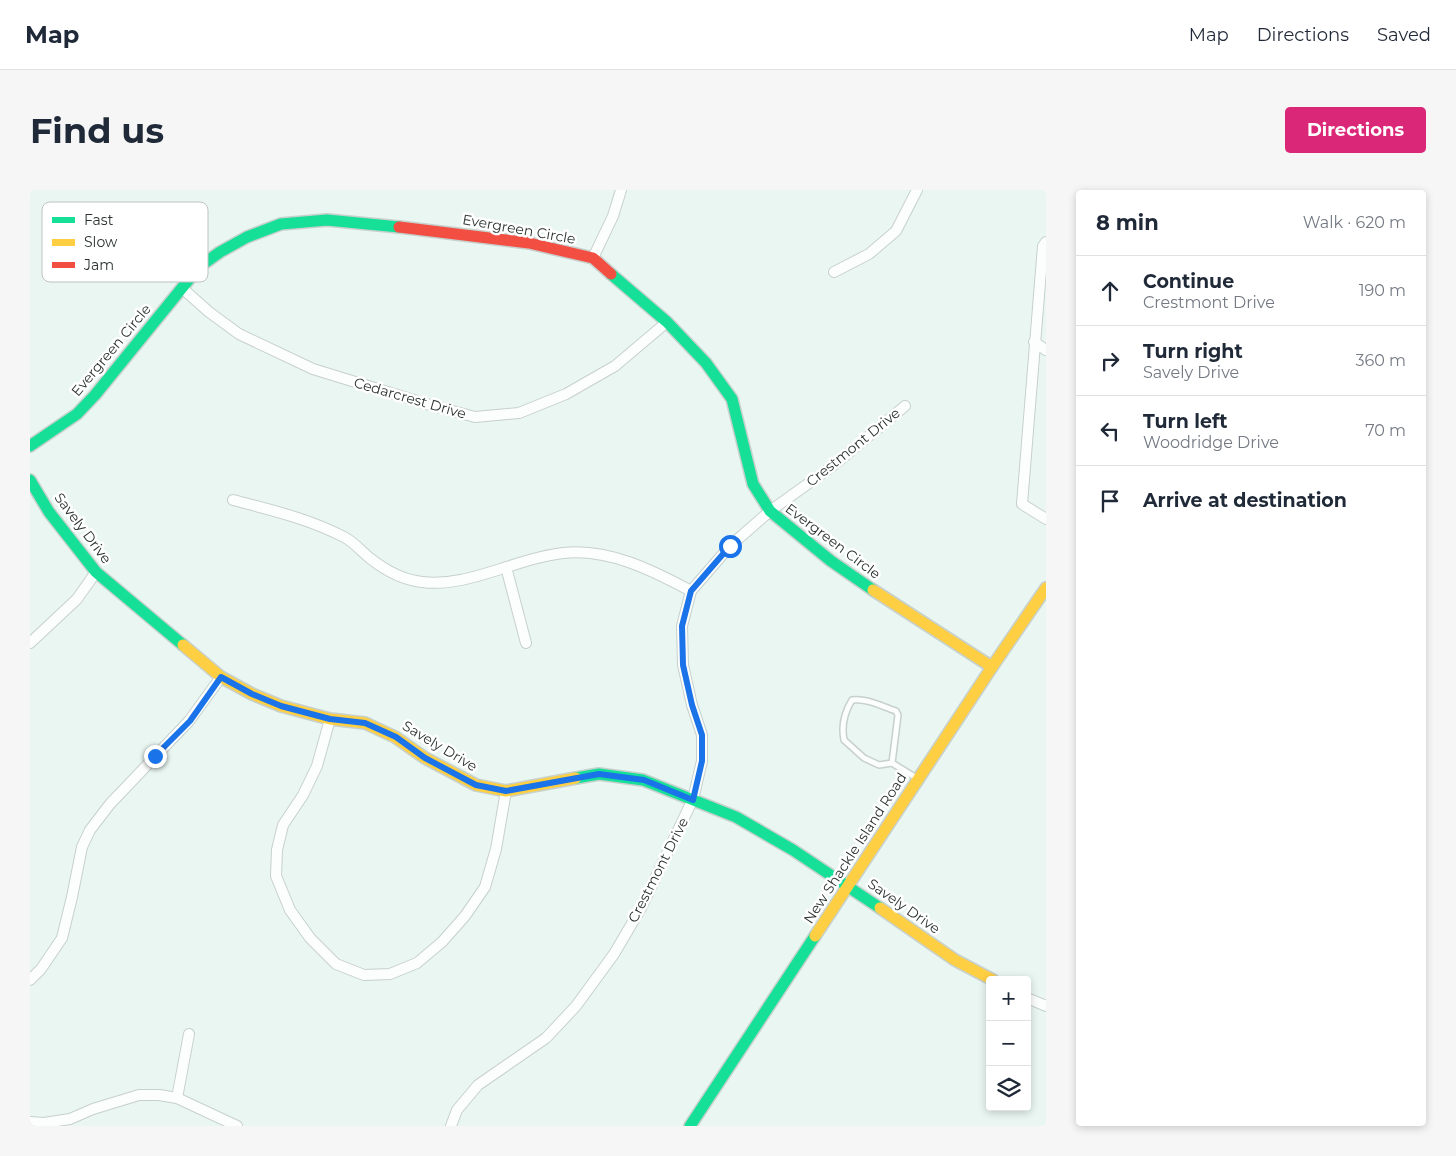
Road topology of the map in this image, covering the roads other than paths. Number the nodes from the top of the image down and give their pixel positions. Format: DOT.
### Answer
graph roads {
  1 [pos="621,190"];
  2 [pos="917,190"];
  3 [pos="1046,242"];
  4 [pos="593,258"];
  5 [pos="208,260"];
  6 [pos="834,272"];
  7 [pos="187,282"];
  8 [pos="182,288"];
  9 [pos="667,322"];
  10 [pos="1034,342"];
  11 [pos="1046,350"];
  12 [pos="905,406"];
  13 [pos="30,446"];
  14 [pos="30,480"];
  15 [pos="233,500"];
  16 [pos="770,511"];
  17 [pos="1046,519"];
  18 [pos="506,567"];
  19 [pos="96,572"];
  20 [pos="1046,588"];
  21 [pos="691,591"];
  22 [pos="30,643"];
  23 [pos="526,644"];
  24 [pos="992,667"];
  25 [pos="221,677"];
  26 [pos="330,719"];
  27 [pos="892,762"];
  28 [pos="918,779"];
  29 [pos="506,791"];
  30 [pos="693,800"];
  31 [pos="849,886"];
  32 [pos="986,976"];
  33 [pos="30,980"];
  34 [pos="1031,1000"];
  35 [pos="1046,1006"];
  36 [pos="189,1034"];
  37 [pos="178,1098"];
  38 [pos="30,1122"];
  39 [pos="237,1126"];
  40 [pos="451,1126"];
  41 [pos="690,1126"];
  1 -- 4 [label="street"];
  2 -- 6 [label="street"];
  3 -- 10 [label="street"];
  4 -- 5 [label="street, Evergreen Circle"];
  4 -- 9 [label="street, Evergreen Circle"];
  7 -- 8 [label="street, Evergreen Circle"];
  8 -- 9 [label="street, Cedarcrest Drive"];
  8 -- 13 [label="street, Evergreen Circle"];
  9 -- 16 [label="street, Evergreen Circle"];
  10 -- 11 [label="street"];
  10 -- 17 [label="street"];
  12 -- 16 [label="street, Crestmont Drive"];
  14 -- 19 [label="street, Savely Drive"];
  15 -- 18 [label="street"];
  16 -- 21 [label="street, Crestmont Drive"];
  16 -- 24 [label="street, Evergreen Circle"];
  18 -- 21 [label="street"];
  18 -- 23 [label="street"];
  19 -- 22 [label="street"];
  19 -- 25 [label="street, Savely Drive"];
  20 -- 24 [label="street, New Shackle Island Road"];
  21 -- 30 [label="street, Crestmont Drive"];
  24 -- 28 [label="street, New Shackle Island Road"];
  25 -- 26 [label="street, Savely Drive"];
  25 -- 33 [label="street"];
  26 -- 29 [label="street, Savely Drive"];
  26 -- 29 [label="street"];
  27 -- 27 [label="lane"];
  27 -- 28 [label="lane"];
  28 -- 31 [label="street, New Shackle Island Road"];
  29 -- 30 [label="street, Savely Drive"];
  30 -- 31 [label="street, Savely Drive"];
  30 -- 40 [label="street, Crestmont Drive"];
  31 -- 32 [label="street, Savely Drive"];
  31 -- 41 [label="street, New Shackle Island Road"];
  34 -- 35 [label="street"];
  36 -- 37 [label="street"];
  37 -- 38 [label="street"];
  37 -- 39 [label="street"];
}
